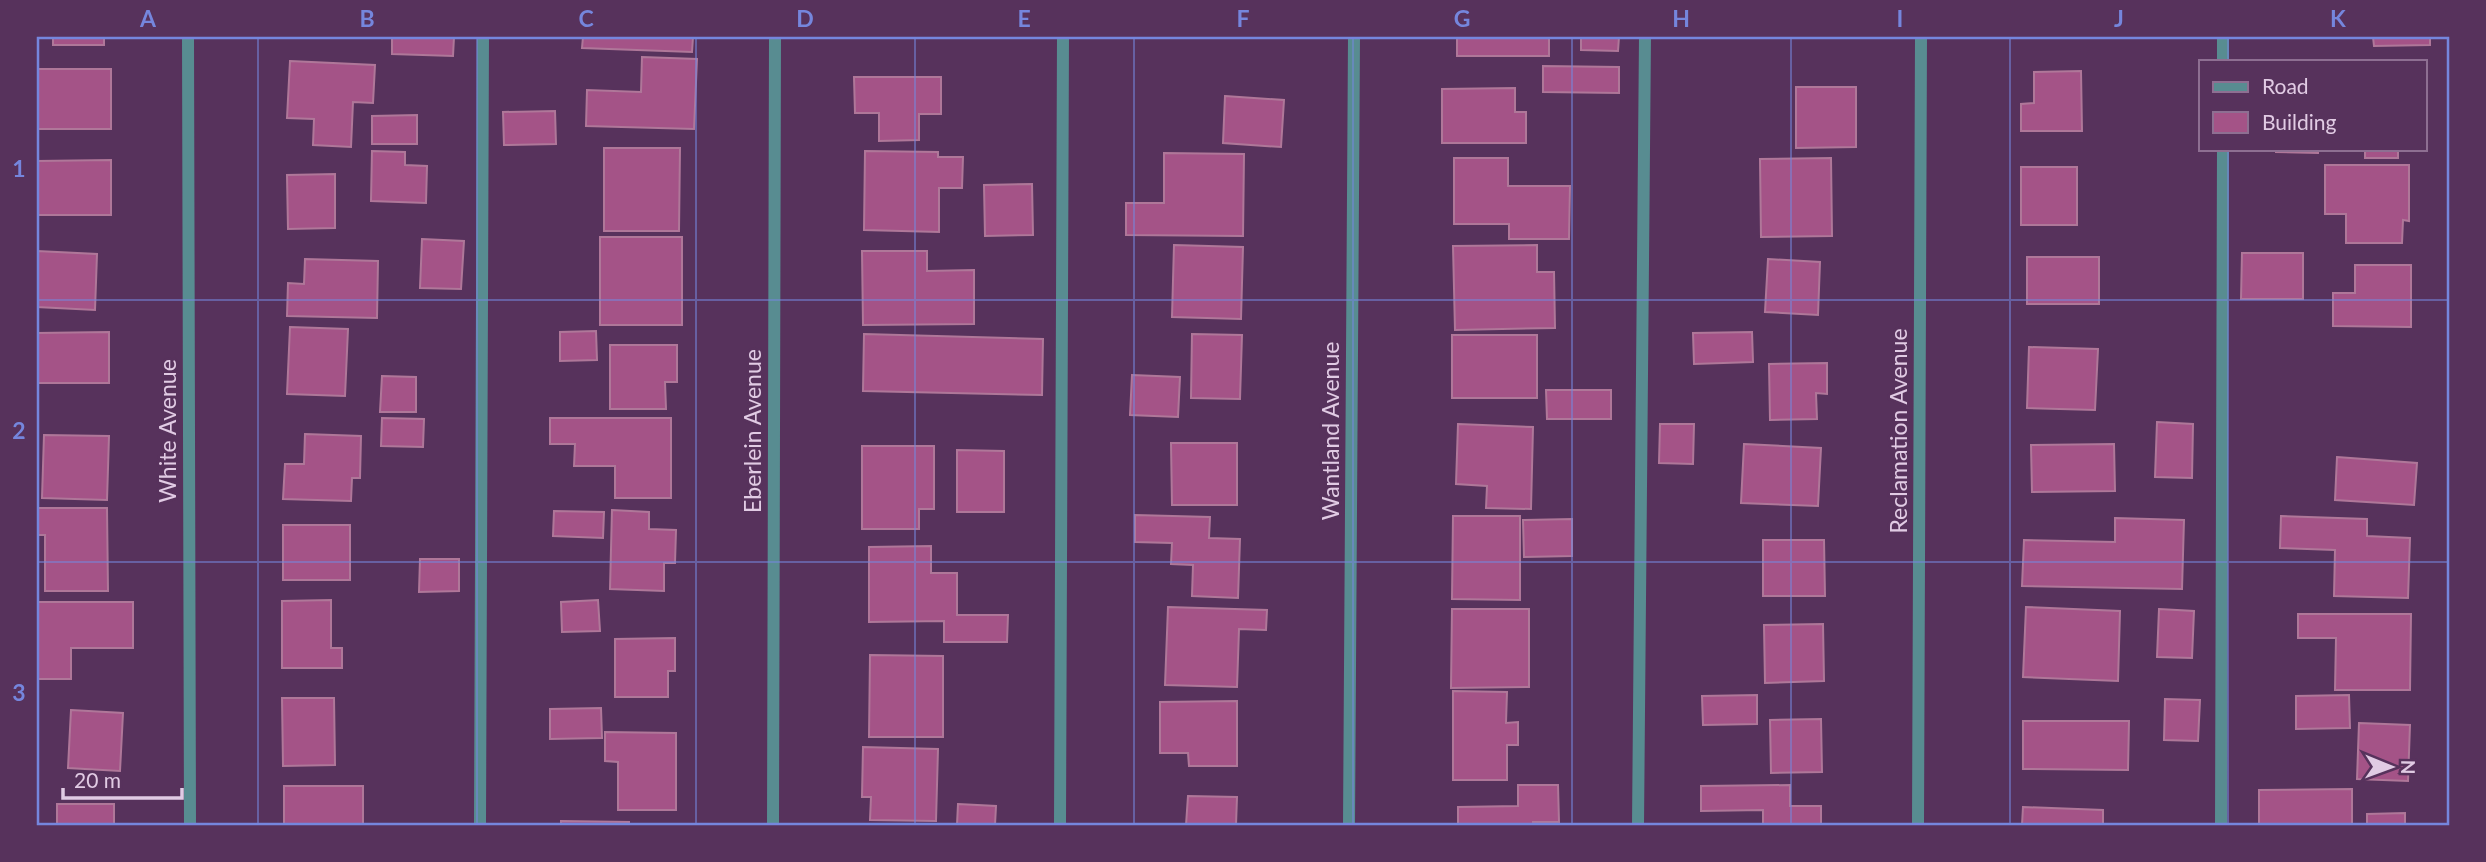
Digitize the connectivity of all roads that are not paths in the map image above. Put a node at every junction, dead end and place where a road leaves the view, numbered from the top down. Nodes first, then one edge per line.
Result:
1 (188, 37) edge
2 (483, 37) edge
3 (775, 37) edge
4 (1063, 37) edge
5 (1354, 37) edge
6 (1645, 37) edge
7 (1921, 37) edge
8 (2223, 37) edge
9 (2223, 60) edge
10 (2222, 150) edge
11 (190, 825) edge
12 (480, 825) edge
13 (772, 825) edge
14 (1060, 825) edge
15 (1349, 825) edge
16 (1638, 825) edge
17 (1918, 825) edge
18 (2221, 825) edge

1 - 11 street, White Avenue
2 - 12 street
3 - 13 street, Eberlein Avenue
4 - 14 street
5 - 15 street, Wantland Avenue
6 - 16 street
7 - 17 street, Reclamation Avenue
8 - 9 street
10 - 18 street

